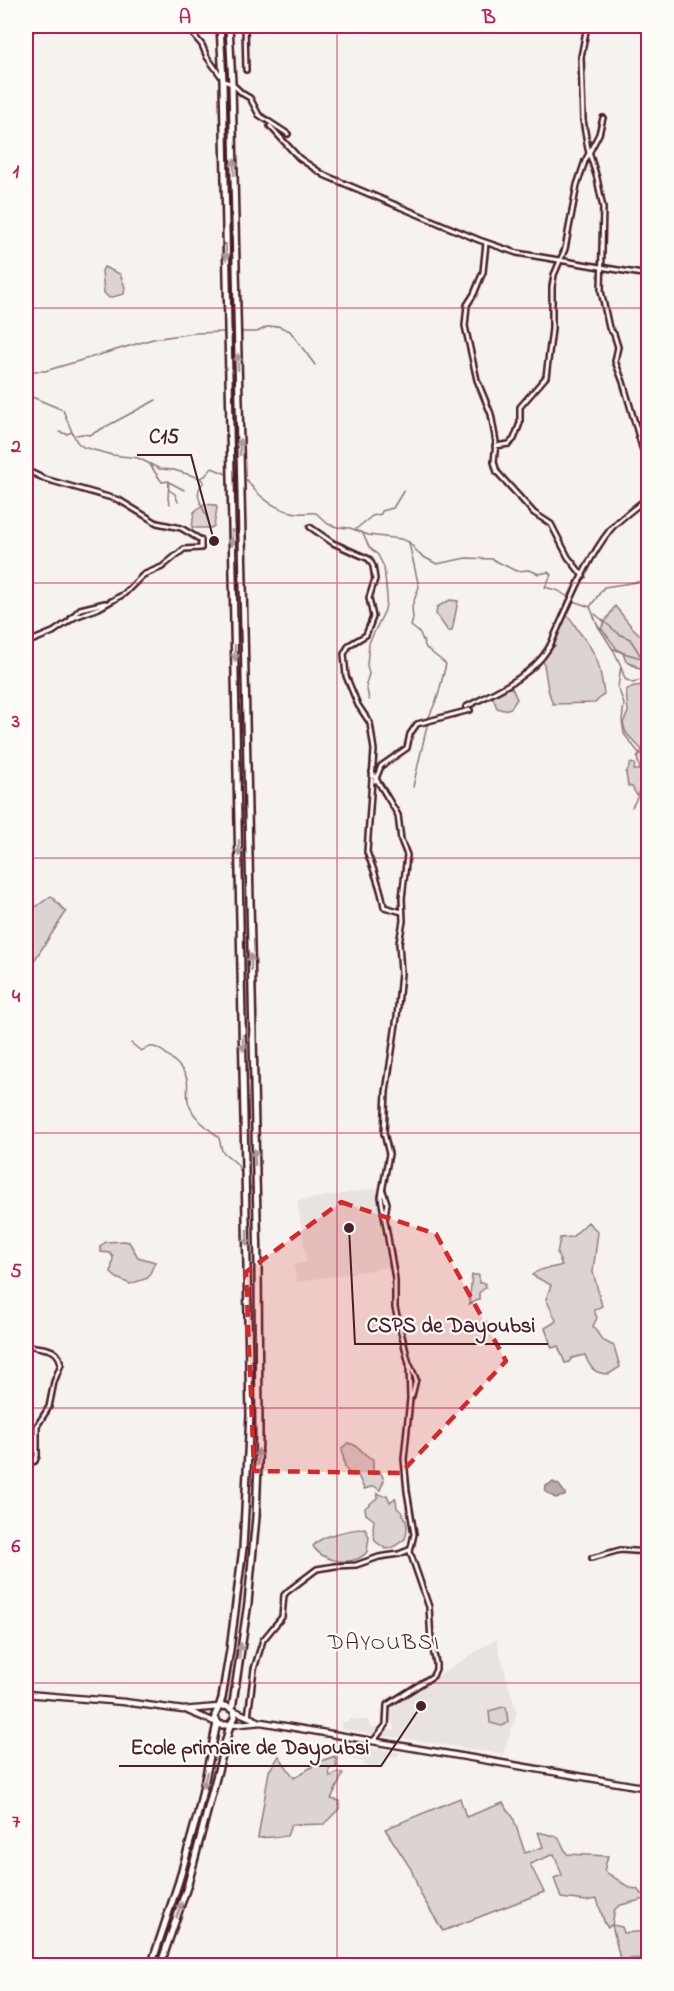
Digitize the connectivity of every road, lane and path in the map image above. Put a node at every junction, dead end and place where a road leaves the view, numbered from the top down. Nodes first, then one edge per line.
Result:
1 (37, 26) edge
2 (186, 26) edge
3 (220, 26) edge
4 (229, 26) edge
5 (245, 26) edge
6 (588, 26) edge
7 (26, 33) edge
8 (246, 70) dead end
9 (223, 81) junction
10 (232, 84) junction
11 (603, 118) dead end
12 (270, 126) dead end
13 (288, 134) dead end
14 (589, 153) junction
15 (486, 243) junction
16 (561, 261) junction
17 (600, 267) junction
18 (648, 275) edge
19 (495, 446) junction
20 (648, 468) edge
21 (26, 470) edge
22 (648, 497) edge
23 (310, 527) dead end
24 (583, 576) junction
25 (26, 643) edge
26 (372, 772) junction
27 (375, 780) junction
28 (370, 787) junction
29 (402, 912) junction
30 (26, 1344) edge
31 (26, 1465) edge
32 (410, 1549) junction
33 (648, 1552) edge
34 (592, 1558) dead end
35 (26, 1694) edge
36 (219, 1707) junction
37 (232, 1709) junction
38 (183, 1710) junction
39 (248, 1717) junction
40 (261, 1722) junction
41 (217, 1723) junction
42 (230, 1725) junction
43 (373, 1742) junction
44 (648, 1788) edge
45 (151, 1965) edge
46 (160, 1965) edge

1 - 7 street
2 - 9 street
3 - 9 highway
4 - 10 highway
5 - 8 street
6 - 14 street
9 - 10 street
9 -> 36 highway
10 - 13 street
37 -> 10 highway
11 - 14 street
12 - 15 street
14 - 16 street
14 - 17 street
15 - 16 street
15 - 19 street
16 - 17 street
16 - 19 street
17 - 18 street
17 - 20 street
19 - 24 street
21 - 25 street
22 - 24 street
23 - 26 street
24 - 27 street
26 - 27 street
26 - 28 street
27 - 28 street
27 - 29 street
28 - 29 street
29 - 32 street
30 - 31 street
32 - 39 street
32 - 43 street
33 - 34 street
35 - 38 street
36 - 37 highway
36 - 38 street
36 - 41 highway
37 - 39 street
37 - 42 highway
38 - 41 street
39 - 40 street
40 - 42 street
40 - 43 street
41 - 42 highway
41 -> 45 highway
46 -> 42 highway
43 - 44 street

